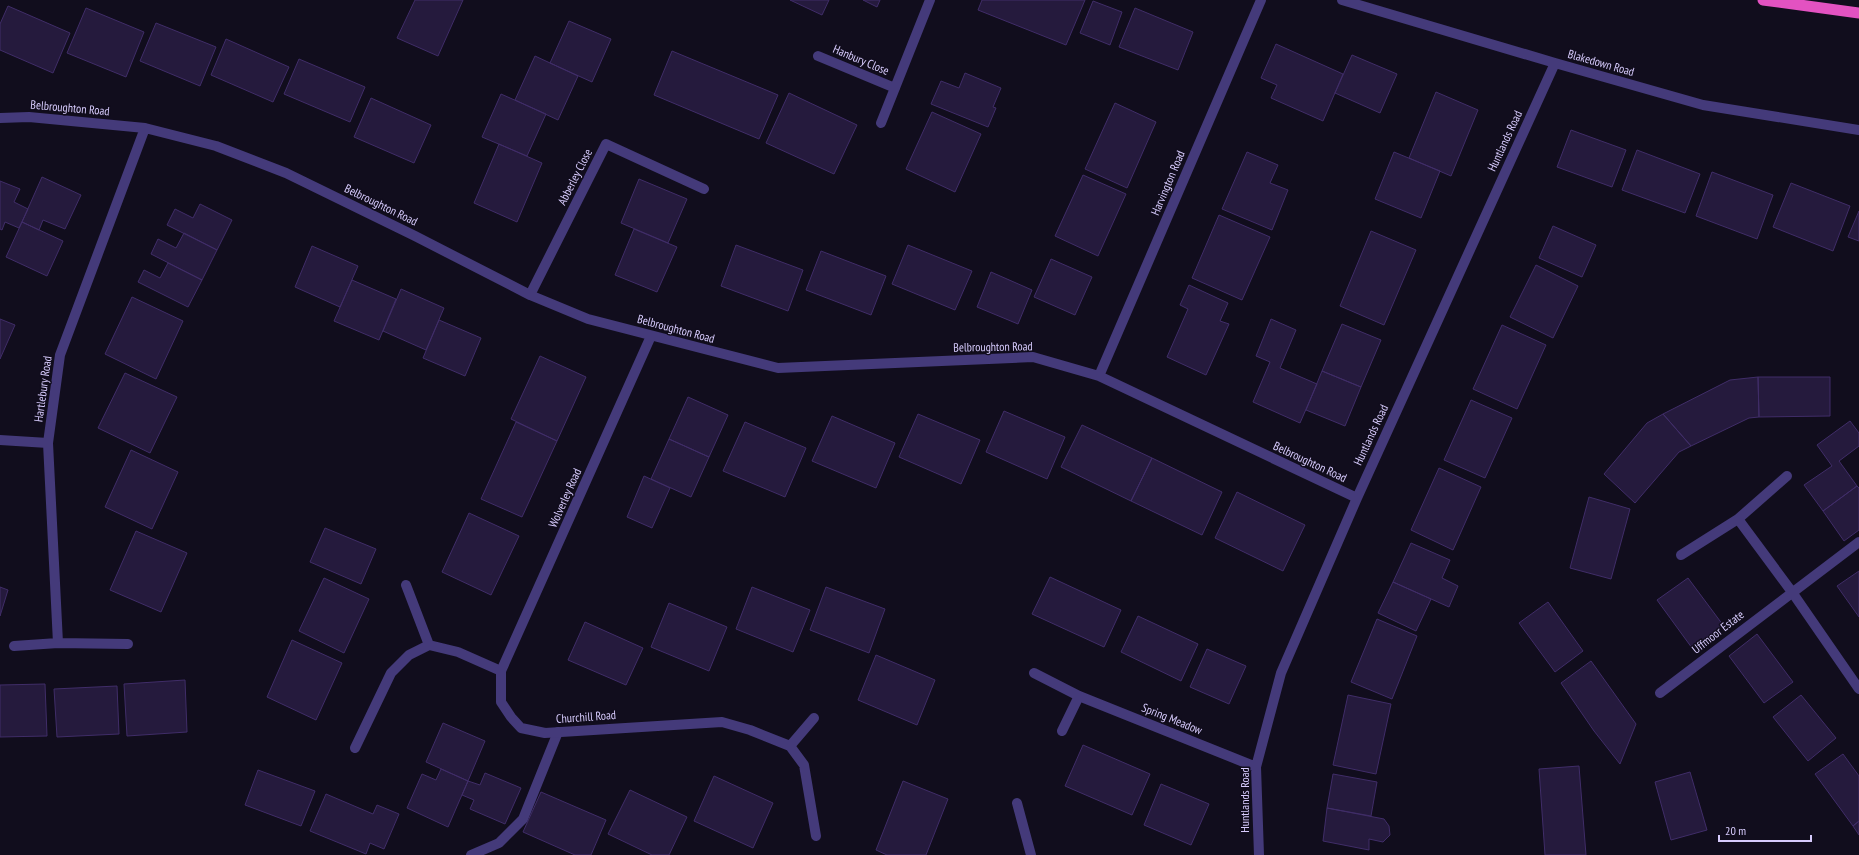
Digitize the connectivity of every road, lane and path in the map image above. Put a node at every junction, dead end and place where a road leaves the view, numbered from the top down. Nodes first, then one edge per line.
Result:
1 (930, 0) edge
2 (1261, 0) edge
3 (1342, 0) edge
4 (1763, 0) edge
5 (1859, 12) edge
6 (818, 56) dead end
7 (1555, 63) junction
8 (895, 88) junction
9 (0, 118) edge
10 (881, 123) dead end
11 (145, 128) junction
12 (1859, 130) edge
13 (704, 189) dead end
14 (530, 295) junction
15 (652, 336) junction
16 (1099, 376) junction
17 (0, 440) edge
18 (48, 443) junction
19 (1787, 476) dead end
20 (1357, 498) junction
21 (1738, 519) junction
22 (1859, 542) edge
23 (1681, 555) dead end
24 (406, 585) dead end
25 (1792, 592) junction
26 (58, 643) junction
27 (128, 644) dead end
28 (428, 645) junction
29 (14, 646) dead end
30 (501, 671) junction
31 (1034, 673) dead end
32 (1859, 689) edge
33 (1660, 693) dead end
34 (1079, 696) junction
35 (814, 718) dead end
36 (1062, 731) dead end
37 (558, 732) junction
38 (790, 746) junction
39 (355, 748) dead end
40 (1256, 767) junction
41 (1017, 803) dead end
42 (816, 836) dead end
43 (471, 855) edge
44 (1031, 855) edge
45 (1259, 855) edge

1 - 8 street, Hanbury Close
2 - 16 street, Harvington Road
3 - 7 street, Blakedown Road
4 - 5 highway
6 - 8 street, Hanbury Close
7 - 12 street, Blakedown Road
7 - 20 street, Huntlands Road
8 - 10 street, Hanbury Close
9 - 11 street, Belbroughton Road
11 - 14 street, Belbroughton Road
11 - 18 street, Hartlebury Road
13 - 14 street, Abberley Close
14 - 15 street, Belbroughton Road
15 - 16 street, Belbroughton Road
15 - 30 street, Wolverley Road
16 - 20 street, Belbroughton Road
17 - 18 street
18 - 26 street, Hartlebury Road
19 - 21 street
20 - 40 street, Huntlands Road
21 - 23 street
21 - 25 street
22 - 25 street, Uffmoor Estate
24 - 28 street
25 - 32 street
25 - 33 street, Uffmoor Estate
26 - 27 street
26 - 29 street
28 - 30 street
28 - 39 street
30 - 37 street, Churchill Road
31 - 34 street, Spring Meadow
34 - 36 street
34 - 40 street, Spring Meadow
35 - 38 street
37 - 38 street, Churchill Road
37 - 43 street
38 - 42 street
40 - 45 street, Huntlands Road
41 - 44 street

